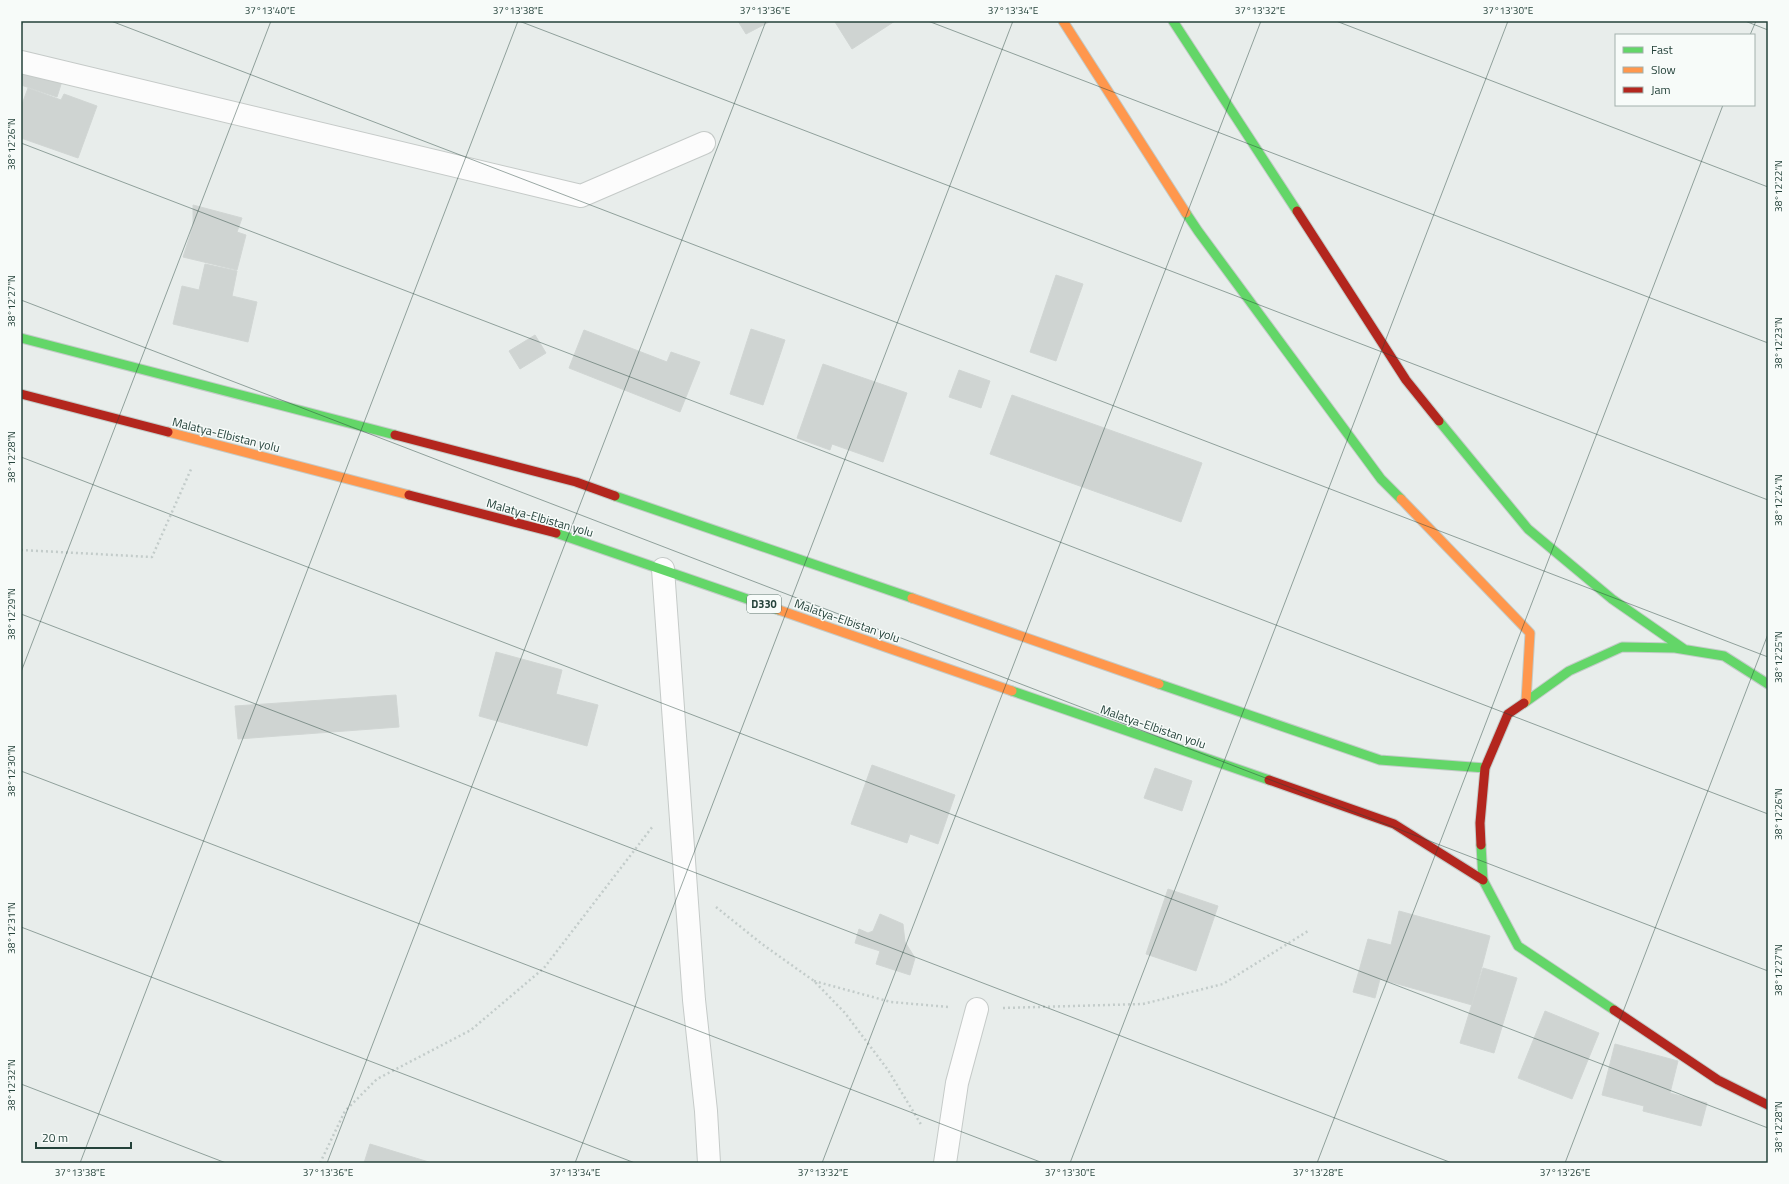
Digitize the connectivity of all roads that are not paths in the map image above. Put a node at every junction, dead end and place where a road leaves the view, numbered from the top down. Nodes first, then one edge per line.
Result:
1 (1063, 21) edge
2 (1173, 21) edge
3 (21, 62) edge
4 (704, 143) dead end
5 (21, 338) edge
6 (21, 394) edge
7 (663, 569) junction
8 (1684, 649) junction
9 (1768, 684) edge
10 (1526, 701) junction
11 (1485, 768) junction
12 (1483, 880) junction
13 (977, 1009) road end
14 (1768, 1105) edge
15 (709, 1163) edge
16 (945, 1163) edge

1 - 10 main road
2 - 8 main road
3 - 4 street
5 - 11 main road
6 - 7 main road, Malatya-Elbistan yolu / D330
7 - 12 main road, Malatya-Elbistan yolu / D330
7 - 15 street
8 - 9 main road
8 - 10 main road
10 - 11 main road
11 - 12 main road
12 - 14 main road
13 - 16 street

